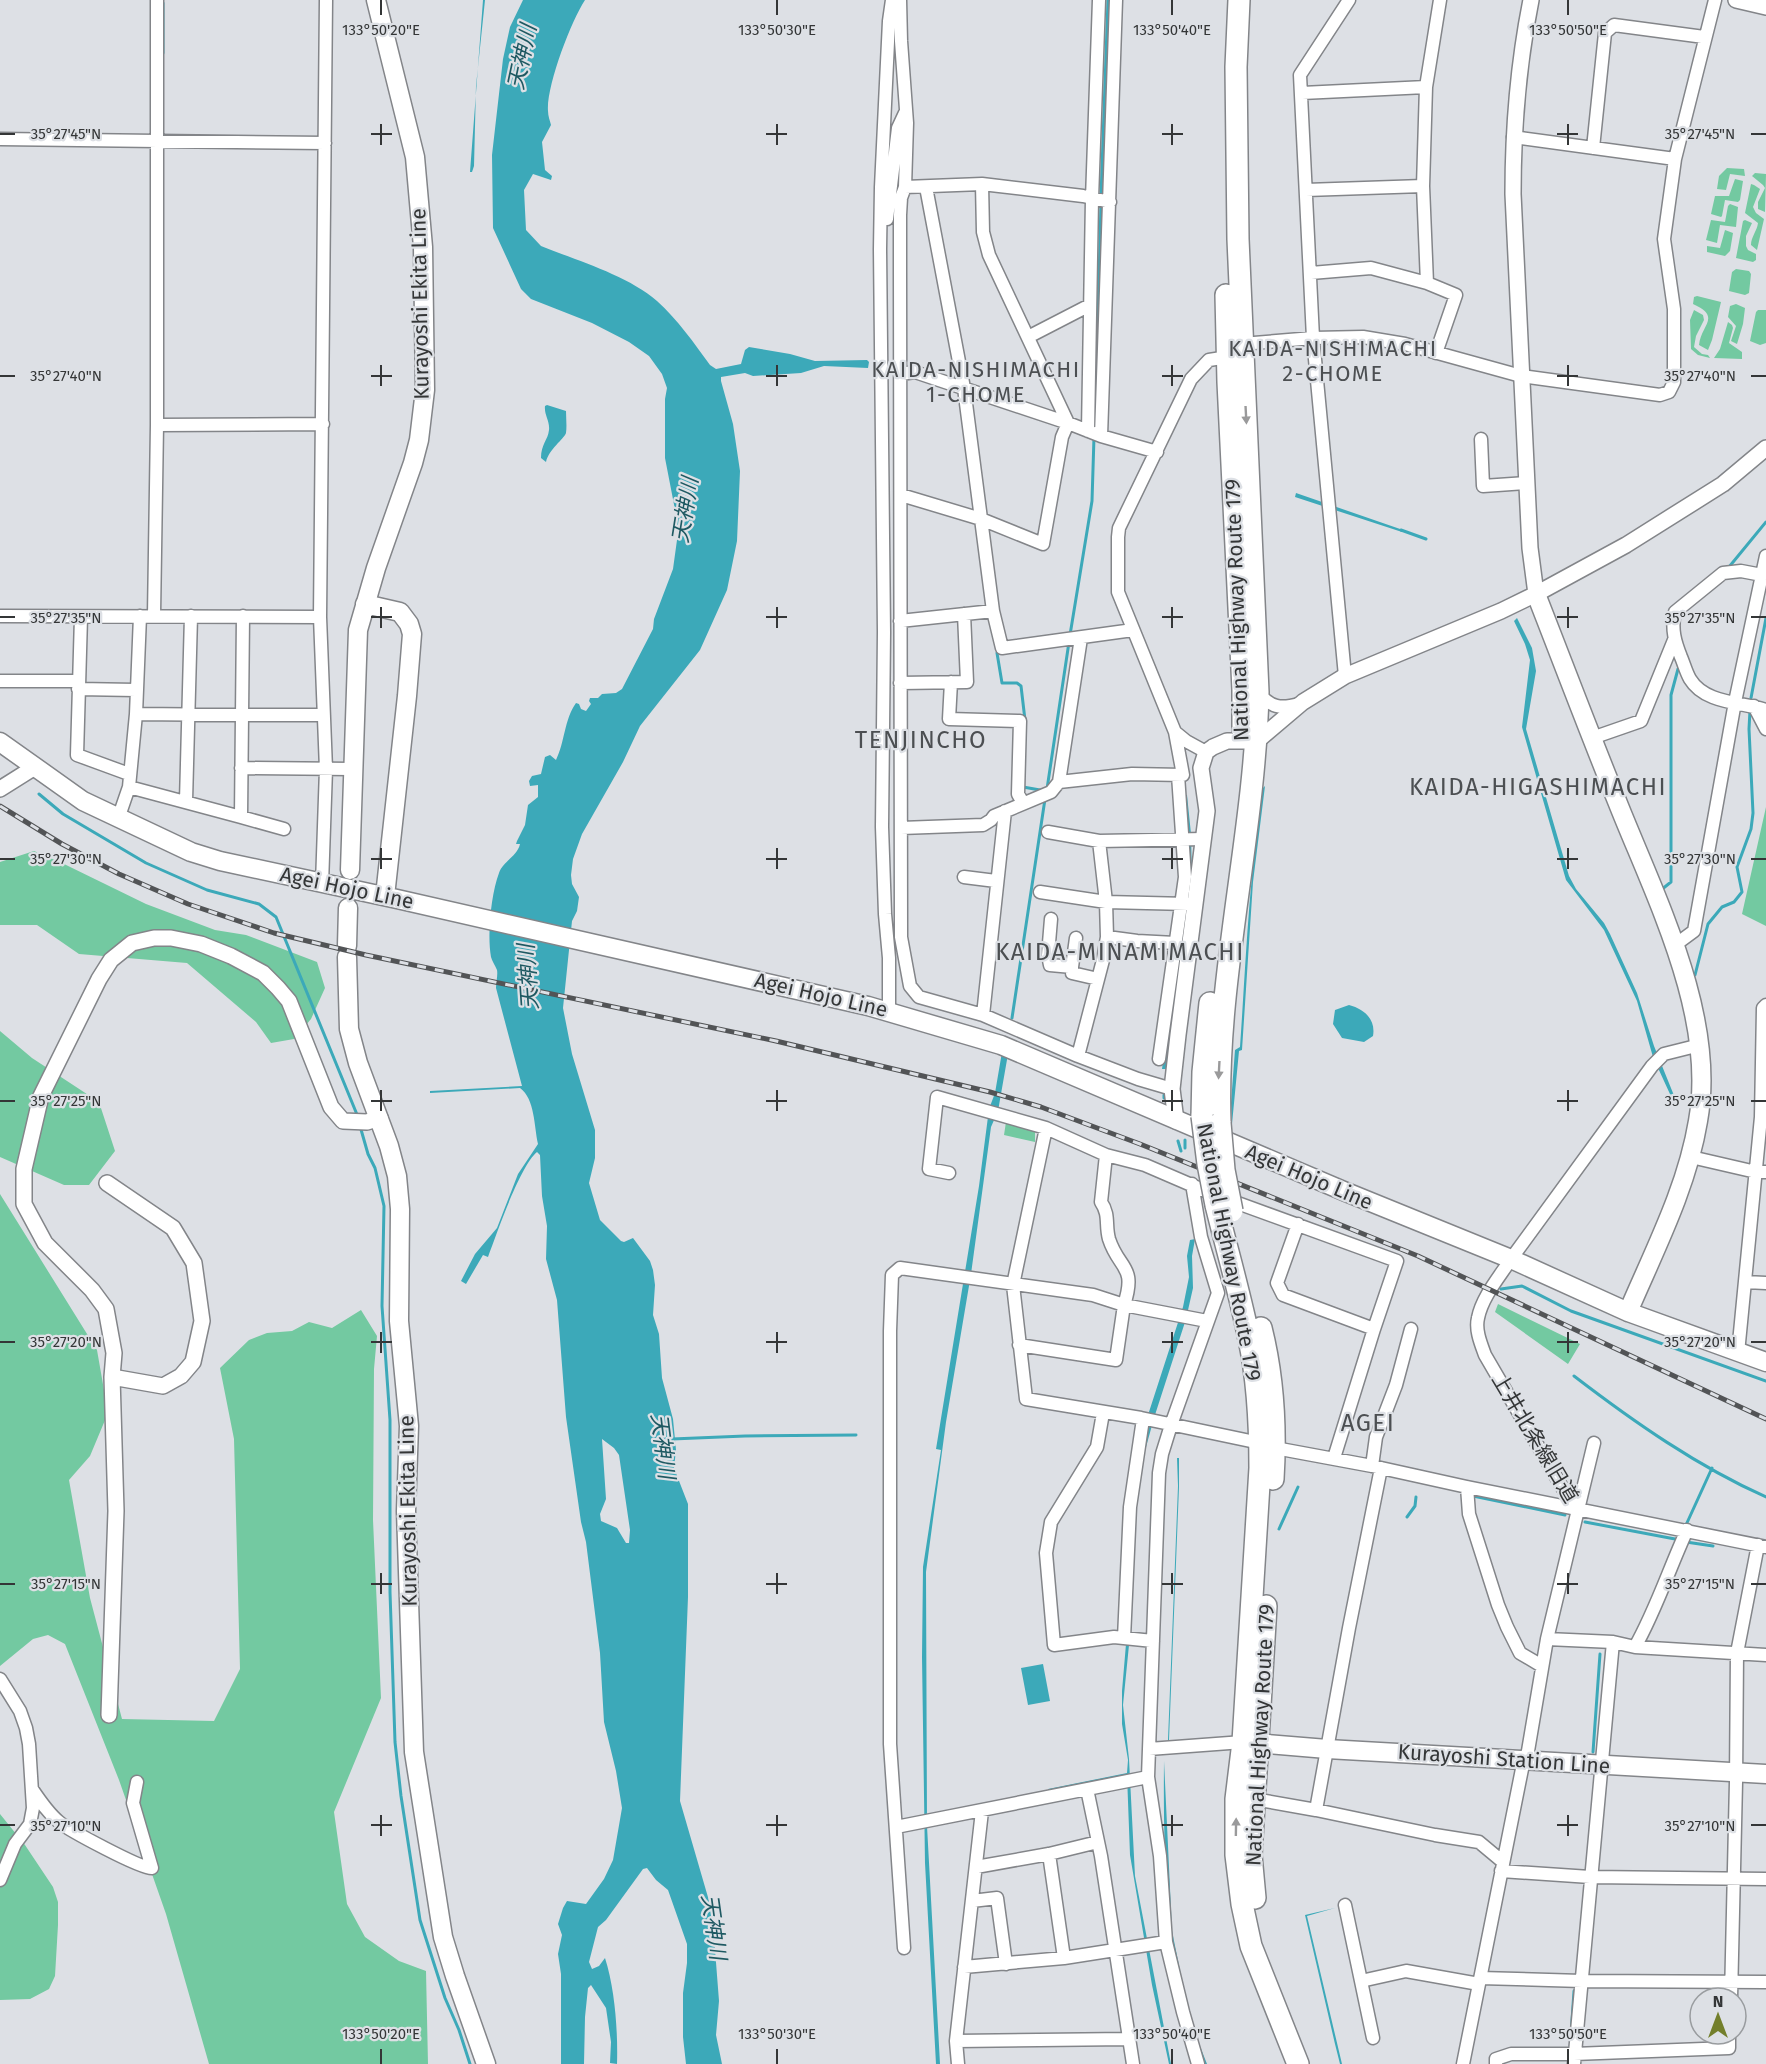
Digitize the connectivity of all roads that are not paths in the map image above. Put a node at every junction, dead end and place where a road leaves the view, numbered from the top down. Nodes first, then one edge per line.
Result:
1 (157, 0) edge
2 (326, 0) edge
3 (376, 0) edge
4 (892, 0) edge
5 (900, 0) edge
6 (1100, 0) edge
7 (1116, 0) edge
8 (1226, 0) edge
9 (1239, 0) edge
10 (1349, 0) edge
11 (1440, 0) edge
12 (1531, 0) edge
13 (1715, 0) edge
14 (1736, 0) edge
15 (1761, 4) edge
16 (1704, 37) junction
17 (1426, 87) junction
18 (1302, 93) junction
19 (906, 111) junction
20 (1513, 136) junction
21 (0, 139) edge
22 (157, 142) junction
23 (325, 143) junction
24 (1593, 148) junction
25 (1675, 159) junction
26 (982, 184) junction
27 (1423, 186) junction
28 (905, 187) junction
29 (926, 187) junction
30 (1306, 190) junction
31 (1092, 199) junction
32 (1110, 202) junction
33 (880, 249) junction
34 (1311, 273) junction
35 (1427, 283) junction
36 (1090, 305) junction
37 (1028, 337) junction
38 (1313, 338) junction
39 (1235, 352) junction
40 (1436, 353) junction
41 (901, 374) junction
42 (1521, 376) junction
43 (963, 388) junction
44 (1068, 423) junction
45 (323, 424) junction
46 (157, 425) junction
47 (1088, 431) junction
48 (1101, 436) junction
49 (1481, 439) dead end
50 (1766, 448) edge
51 (1156, 452) junction
52 (1527, 483) junction
53 (901, 495) junction
54 (981, 519) junction
55 (1766, 556) edge
56 (1762, 575) junction
57 (1536, 594) junction
58 (365, 604) junction
59 (993, 611) junction
60 (964, 614) junction
61 (154, 615) junction
62 (0, 616) edge
63 (140, 616) junction
64 (191, 616) junction
65 (243, 616) junction
66 (320, 616) junction
67 (81, 617) junction
68 (900, 621) junction
69 (1133, 630) junction
70 (1080, 638) junction
71 (1674, 640) junction
72 (1345, 676) junction
73 (0, 681) edge
74 (951, 682) junction
75 (900, 683) junction
76 (79, 685) junction
77 (136, 690) junction
78 (1258, 692) junction
79 (1303, 702) junction
80 (1735, 702) junction
81 (1760, 708) edge
82 (136, 714) junction
83 (189, 715) junction
84 (242, 715) junction
85 (324, 715) junction
86 (1766, 729) edge
87 (1175, 732) junction
88 (1592, 738) junction
89 (1250, 741) junction
90 (0, 742) edge
91 (1206, 752) junction
92 (35, 767) junction
93 (242, 768) junction
94 (326, 769) junction
95 (352, 769) junction
96 (1178, 775) junction
97 (129, 781) junction
98 (1059, 782) junction
99 (0, 789) edge
100 (186, 801) junction
101 (1023, 802) junction
102 (1005, 811) junction
103 (241, 817) junction
104 (118, 819) junction
105 (901, 828) junction
106 (284, 829) dead end
107 (1048, 832) dead end
108 (1182, 839) junction
109 (1204, 839) junction
110 (1099, 841) junction
111 (350, 870) dead end
112 (963, 877) dead end
113 (996, 881) junction
114 (322, 884) junction
115 (1040, 892) dead end
116 (391, 897) junction
117 (1106, 902) junction
118 (1189, 904) junction
119 (348, 908) dead end
120 (1051, 919) dead end
121 (1107, 937) junction
122 (1076, 938) dead end
123 (1175, 943) junction
124 (1675, 945) junction
125 (1072, 968) junction
126 (1098, 980) junction
127 (1766, 1005) edge
128 (889, 1011) junction
129 (983, 1015) junction
130 (1700, 1045) junction
131 (1078, 1056) junction
132 (1159, 1059) dead end
133 (1765, 1064) edge
134 (1172, 1089) junction
135 (1763, 1116) edge
136 (380, 1118) junction
137 (1176, 1120) junction
138 (1046, 1128) junction
139 (1106, 1155) junction
140 (1691, 1156) junction
141 (1761, 1172) edge
142 (949, 1173) dead end
143 (107, 1184) dead end
144 (1192, 1184) junction
145 (1298, 1224) junction
146 (1511, 1259) junction
147 (1745, 1282) junction
148 (1766, 1283) edge
149 (1013, 1285) junction
150 (1124, 1305) junction
151 (1628, 1312) junction
152 (1207, 1321) junction
153 (1374, 1329) junction
154 (1412, 1329) dead end
155 (1019, 1345) junction
156 (1738, 1353) junction
157 (1766, 1362) edge
158 (112, 1377) junction
159 (1103, 1413) junction
160 (1143, 1419) junction
161 (1171, 1425) junction
162 (1594, 1443) dead end
163 (1267, 1445) junction
164 (1334, 1458) junction
165 (1377, 1467) junction
166 (1467, 1487) junction
167 (1578, 1509) junction
168 (1687, 1530) junction
169 (1762, 1546) edge
170 (1124, 1638) junction
171 (1547, 1639) junction
172 (1153, 1641) junction
173 (1613, 1642) junction
174 (1635, 1647) junction
175 (1737, 1653) junction
176 (1766, 1656) edge
177 (1542, 1666) junction
178 (0, 1679) edge
179 (109, 1715) dead end
180 (1250, 1743) junction
181 (1149, 1749) junction
182 (1328, 1749) junction
183 (1526, 1759) junction
184 (1601, 1765) junction
185 (1736, 1772) junction
186 (1766, 1774) edge
187 (1148, 1777) junction
188 (137, 1782) dead end
189 (32, 1789) junction
190 (1087, 1790) junction
191 (1254, 1799) junction
192 (1316, 1810) junction
193 (982, 1811) junction
194 (896, 1827) junction
195 (1098, 1842) junction
196 (1049, 1854) junction
197 (1502, 1866) junction
198 (976, 1867) junction
199 (1590, 1877) junction
200 (1734, 1878) junction
201 (1766, 1879) edge
202 (0, 1880) edge
203 (972, 1901) junction
204 (1345, 1905) dead end
205 (1166, 1942) junction
206 (904, 1948) dead end
207 (1116, 1949) junction
208 (1064, 1958) junction
209 (1006, 1964) junction
210 (964, 1967) junction
211 (1361, 1981) junction
212 (1480, 1981) junction
213 (1731, 1981) junction
214 (1582, 1982) junction
215 (1766, 1982) edge
216 (1731, 1986) edge
217 (1373, 2038) dead end
218 (1128, 2039) junction
219 (956, 2041) junction
220 (1729, 2046) edge
221 (1574, 2059) edge
222 (486, 2064) edge
223 (958, 2064) edge
224 (1132, 2064) edge
225 (1198, 2064) edge
226 (1298, 2064) edge
227 (1311, 2064) edge
228 (1463, 2064) edge
229 (1496, 2064) edge

1 - 22 street
2 - 23 street
3 - 58 main road, Kurayoshi Ekita Line
4 - 33 street
5 - 19 street
6 - 31 street
7 - 32 street
8 - 39 highway, National Highway Route 179
9 - 39 highway, National Highway Route 179
10 - 18 street
11 - 17 street
12 - 20 street
13 - 16 street
14 - 15 street
16 - 24 street
16 - 25 street
17 - 18 street
17 - 27 street
18 - 30 street
19 - 28 street
19 - 33 street
20 - 24 street
20 - 42 street
21 - 22 street
22 - 23 street
22 - 46 street
23 - 45 street
24 - 25 street
25 - 42 street
26 - 29 street
26 - 31 street
26 - 37 street
27 - 30 street
27 - 35 street
28 - 29 street
28 - 41 street
29 - 43 street
30 - 34 street
31 - 32 street
31 - 36 street
32 - 48 street
33 - 128 street
34 - 35 street
34 - 38 street
35 - 40 street
36 - 37 street
36 - 47 street
37 - 44 street
38 - 39 street
38 - 40 street
38 - 72 street
39 - 51 street
39 -> 78 highway, National Highway Route 179
39 - 89 highway, National Highway Route 179
40 - 42 street
41 - 43 street
41 - 53 street
42 - 52 street
43 - 44 street
43 - 54 street
44 - 47 street
44 - 54 street
45 - 46 street
45 - 66 street
46 - 61 street
47 - 48 street
48 - 51 street
49 - 52 street
50 - 57 street
51 - 69 street
52 - 57 street
53 - 54 street
53 - 68 street
54 - 59 street
55 - 56 street
56 - 71 street
56 - 80 street
57 - 72 street
57 - 88 main road
58 - 95 main road, Kurayoshi Ekita Line
58 - 116 main road
59 - 60 street
59 - 70 street
60 - 68 street
60 - 74 street
61 - 63 street
61 - 64 street
62 - 67 street
63 - 67 street
63 - 77 street
64 - 65 street
64 - 83 street
65 - 66 street
65 - 84 street
66 - 85 street
67 - 76 street
68 - 75 street
69 - 70 street
69 - 87 street
70 - 98 street
71 - 80 street
71 - 88 street
72 - 79 street
73 - 76 street
74 - 75 street
74 - 101 street
75 - 105 street
76 - 77 street
76 - 97 street
77 - 82 street
78 - 79 street
78 - 89 highway, National Highway Route 179
79 - 89 street
80 - 81 street
80 - 124 street
81 - 86 street
82 - 83 street
82 - 97 street
83 - 84 street
83 - 100 street
84 - 85 street
84 - 93 street
85 - 94 street
87 - 91 street
87 - 96 street
88 - 124 main road
89 - 91 street
89 - 163 highway, National Highway Route 179, bridge
90 - 92 main road, Agei Hojo Line
91 - 109 street
92 - 99 street
92 - 104 main road, Agei Hojo Line
93 - 94 street
93 - 103 street
94 - 95 street
94 - 114 street
95 - 111 main road, Kurayoshi Ekita Line
96 - 98 street
96 - 108 street
97 - 100 street
97 - 104 street
98 - 101 street
100 - 103 street
101 - 102 street
102 - 105 street
102 - 113 street
103 - 106 street
104 - 114 main road, Agei Hojo Line
105 - 129 street
107 - 110 street
108 - 109 street
108 - 110 street
108 - 118 street
109 - 118 street
110 - 117 street
112 - 113 street
113 - 129 street
114 - 116 main road, Agei Hojo Line
115 - 117 street
116 - 128 main road, Agei Hojo Line
117 - 118 street
117 - 121 street
118 - 123 street
118 - 134 street
119 - 136 main road, Kurayoshi Ekita Line
120 - 125 street
121 - 123 street
121 - 126 street
122 - 125 street
123 - 132 street
124 - 130 main road
125 - 126 street
126 - 131 street
127 - 133 street
128 - 137 main road, Agei Hojo Line
129 - 131 street
130 - 140 main road
130 - 146 street, 上井北条線旧道
131 - 134 street
133 - 135 street
134 - 137 street
135 - 141 street
136 - 158 street
136 - 222 main road, Kurayoshi Ekita Line
137 - 146 main road, Agei Hojo Line
138 - 139 street
138 - 142 street
138 - 149 street
139 - 144 street
139 - 150 street
140 - 141 street
140 - 151 main road
141 - 147 street
143 - 158 street
144 - 145 street
144 - 152 street
145 - 153 street
145 - 153 street
146 - 151 main road, Agei Hojo Line
146 - 167 street, 上井北条線旧道
147 - 148 street
147 - 156 street
149 - 150 street
149 - 155 street
149 - 194 street
150 - 152 street
150 - 155 street
151 - 156 main road, Agei Hojo Line
152 - 161 street
153 - 164 street
154 - 165 street
155 - 159 street
156 - 157 main road, Agei Hojo Line
158 - 179 street
159 - 160 street
159 - 170 street
160 - 161 street
160 - 170 street
161 - 163 street
161 - 172 street
162 - 167 street
163 - 164 street
163 - 180 highway, National Highway Route 179
164 - 165 street
165 - 166 street
165 - 182 street
166 - 167 street
166 - 177 street
167 - 168 street, 上井北条線旧道
167 - 171 street
168 - 169 street, 上井北条線旧道
168 - 174 street
169 - 175 street
170 - 172 street
171 - 173 street
171 - 177 street
172 - 181 street
173 - 174 street
173 - 184 street
174 - 175 street
175 - 176 street
175 - 185 street
177 - 183 street
178 - 189 street
180 - 181 street
180 - 182 main road, Kurayoshi Station Line
180 - 191 highway, National Highway Route 179
226 -> 180 highway, National Highway Route 179
181 - 187 street
182 - 183 main road, Kurayoshi Station Line
182 - 192 street
183 - 184 main road, Kurayoshi Station Line
183 - 197 street
184 - 185 main road, Kurayoshi Station Line
184 - 199 street
185 - 186 main road, Kurayoshi Station Line
185 - 200 street
187 - 190 street
187 - 205 street
188 - 189 street
189 - 202 street
190 - 193 street
190 - 195 street
191 - 192 street
191 - 227 highway, National Highway Route 179
192 - 197 street
193 - 194 street
193 - 198 street
194 - 206 street
195 - 196 street
195 - 207 street
196 - 198 street
196 - 208 street
197 - 199 street
197 - 212 street
198 - 203 street
199 - 200 street
199 - 214 street
200 - 201 street
200 - 213 street
203 - 209 street
203 - 210 street
204 - 211 street
205 - 207 street
205 - 225 street
207 - 208 street
207 - 218 street
208 - 209 street
209 - 210 street
210 - 219 street
211 - 212 street
211 - 217 street
212 - 214 street
212 - 228 street
213 - 214 street
213 - 215 street
213 - 216 street
214 - 221 street
218 - 219 street
218 - 224 street
219 - 223 street
220 - 221 street
221 - 229 street

